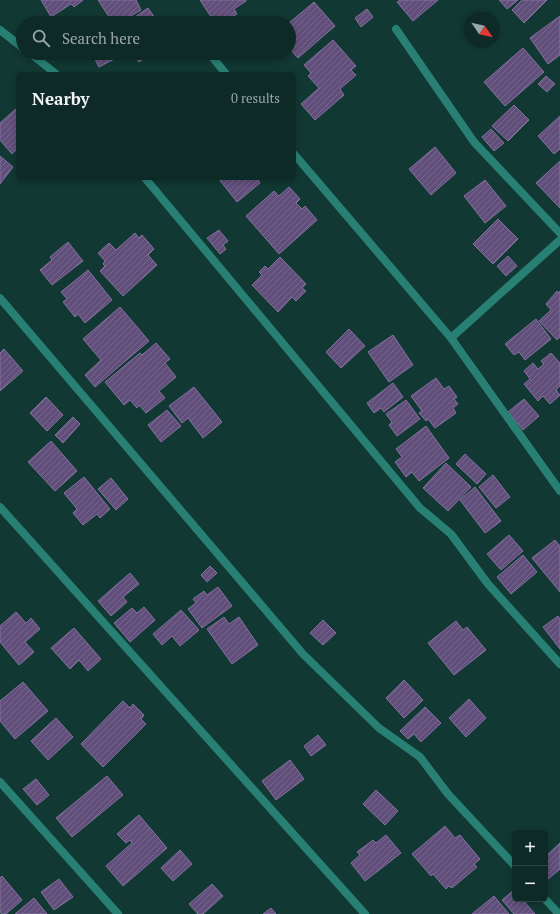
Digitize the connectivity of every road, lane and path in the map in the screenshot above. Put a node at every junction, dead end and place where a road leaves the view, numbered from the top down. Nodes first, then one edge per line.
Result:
1 (396, 29) dead end
2 (0, 30) edge
3 (16, 43) edge
4 (39, 60) edge
5 (215, 60) edge
6 (54, 72) edge
7 (224, 72) edge
8 (296, 156) edge
9 (147, 180) edge
10 (560, 232) edge
11 (560, 240) edge
12 (0, 298) edge
13 (451, 338) junction
14 (560, 491) edge
15 (0, 507) edge
16 (560, 664) edge
17 (0, 782) edge
18 (512, 863) edge
19 (548, 902) edge
20 (118, 914) edge
21 (365, 914) edge
22 (559, 914) edge

1 - 10 street
2 - 3 street
4 - 6 street
5 - 7 street
8 - 13 street
9 - 16 street
11 - 13 street
12 - 18 street
13 - 14 street
15 - 21 street
17 - 20 street
19 - 22 street

